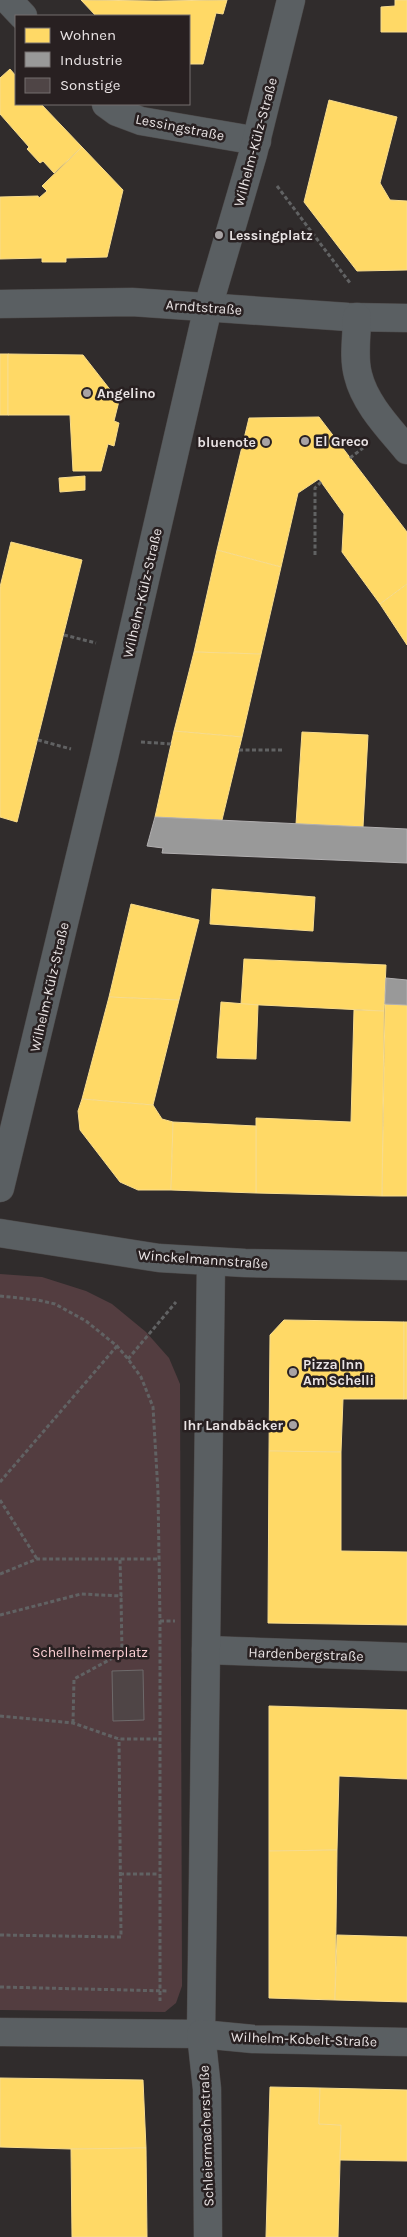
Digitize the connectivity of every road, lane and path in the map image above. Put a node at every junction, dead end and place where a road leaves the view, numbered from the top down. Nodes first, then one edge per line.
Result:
1 (8, 0) edge
2 (291, 0) edge
3 (22, 15) edge
4 (107, 105) edge
5 (255, 147) junction
6 (0, 304) edge
7 (208, 307) junction
8 (366, 316) junction
9 (407, 318) edge
10 (407, 450) edge
11 (321, 482) dead end
12 (315, 555) dead end
13 (64, 635) dead end
14 (96, 643) dead end
15 (38, 740) dead end
16 (48, 743) dead end
17 (239, 750) dead end
18 (284, 750) dead end
19 (0, 1188) edge
20 (0, 1234) edge
21 (211, 1262) junction
22 (407, 1266) edge
23 (0, 1296) edge
24 (117, 1346) junction
25 (128, 1359) junction
26 (0, 1482) edge
27 (0, 1500) edge
28 (36, 1559) junction
29 (120, 1559) junction
30 (158, 1559) junction
31 (0, 1574) edge
32 (121, 1596) junction
33 (0, 1616) edge
34 (206, 1650) junction
35 (407, 1657) edge
36 (0, 1716) edge
37 (73, 1723) junction
38 (119, 1739) junction
39 (159, 1739) junction
40 (120, 1874) junction
41 (159, 1874) junction
42 (0, 1935) edge
43 (0, 1987) edge
44 (202, 1990) junction
45 (158, 1991) junction
46 (0, 2032) edge
47 (164, 2034) junction
48 (201, 2034) junction
49 (407, 2042) edge
50 (208, 2237) edge

1 - 3 street
2 - 5 street, Wilhelm-Külz-Straße
4 - 5 street, Lessingstraße
5 - 7 street, Wilhelm-Külz-Straße
5 - 8 path
6 - 7 street, Arndtstraße
7 - 8 street, Arndtstraße
7 - 19 street, Wilhelm-Külz-Straße
8 - 9 street, Arndtstraße
8 - 10 street
11 - 12 path
13 - 14 path
15 - 16 path
17 - 18 path
20 - 21 street, Winckelmannstraße
21 - 22 street, Winckelmannstraße
21 - 25 path
21 - 34 street
23 - 24 path
24 - 25 path
24 - 26 path
25 - 30 path
27 - 28 path
28 - 29 path
28 - 31 path
29 - 30 path
29 - 32 path
30 - 39 path
32 - 33 path
32 - 37 path
34 - 35 street, Hardenbergstraße
34 - 44 street
36 - 37 path
37 - 38 path
38 - 39 path
38 - 40 path
39 - 41 path
40 - 41 path
40 - 42 path
41 - 45 path
43 - 45 path
44 - 45 path
44 - 48 street
45 - 47 path
46 - 47 street
47 - 48 street
48 - 49 street, Wilhelm-Kobelt-Straße
48 - 50 street, Schleiermacherstraße

